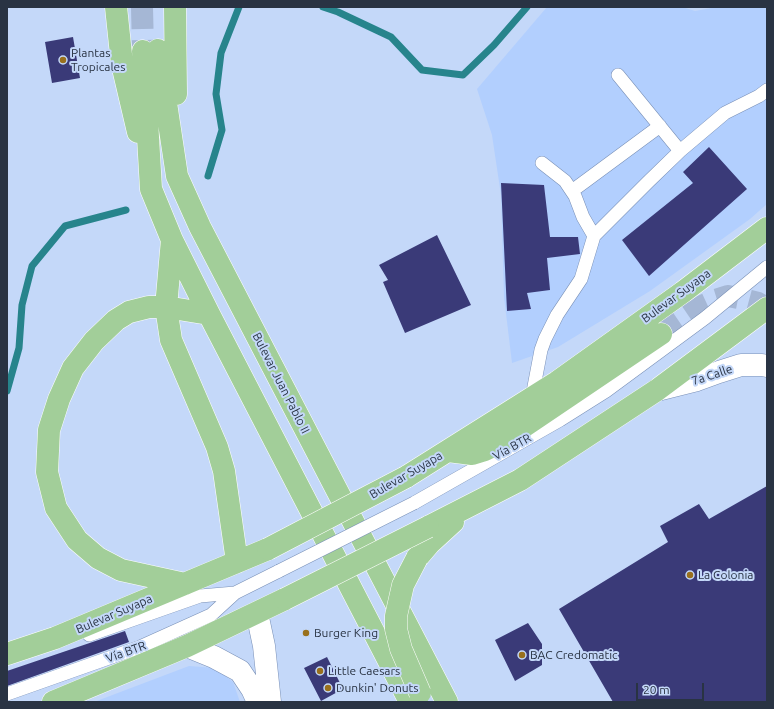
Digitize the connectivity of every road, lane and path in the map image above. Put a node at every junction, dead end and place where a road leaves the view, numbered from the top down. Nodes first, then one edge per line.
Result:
1 (116, 7) edge
2 (175, 7) edge
3 (618, 76) dead end
4 (767, 90) edge
5 (660, 126) junction
6 (680, 151) junction
7 (542, 163) dead end
8 (177, 176) junction
9 (152, 189) junction
10 (572, 191) junction
11 (767, 228) edge
12 (594, 236) junction
13 (172, 240) junction
14 (767, 267) edge
15 (166, 307) junction
16 (767, 308) edge
17 (209, 314) junction
18 (661, 334) tunnel mouth
19 (767, 366) edge
20 (657, 390) junction
21 (532, 397) junction
22 (448, 450) junction
23 (471, 505) junction
24 (237, 562) junction
25 (185, 584) junction
26 (235, 593) junction
27 (257, 613) junction
28 (187, 646) junction
29 (7, 654) edge
30 (7, 664) edge
31 (7, 694) edge
32 (418, 699) edge
33 (53, 702) edge
34 (258, 702) edge
35 (270, 702) edge
36 (447, 702) edge

1 - 9 main road
2 - 8 main road
3 - 5 lane
4 - 6 lane
5 - 6 lane
5 - 10 lane
6 - 12 lane
7 - 10 lane
8 - 9 main road, Bulevar Juan Pablo II
8 - 36 main road, Bulevar Juan Pablo II
9 - 13 main road, Bulevar Juan Pablo II
10 - 12 lane
11 - 21 main road, Bulevar Suyapa
12 - 21 lane
13 - 15 main road
13 - 17 main road, Bulevar Juan Pablo II
14 - 26 lane, Vía BTR, bridge
15 - 17 main road
15 - 24 main road
15 - 25 main road
16 - 20 main road
17 - 32 main road, Bulevar Juan Pablo II
18 - 22 main road
19 - 20 main road, 7a Calle
20 - 23 main road
21 - 22 main road, Bulevar Suyapa
22 - 24 main road, Bulevar Suyapa, bridge
23 - 27 main road, bridge
23 - 32 main road, bridge
24 - 25 main road, Bulevar Suyapa
25 - 29 main road, Bulevar Suyapa
26 - 30 lane, Vía BTR
26 - 31 lane, Vía BTR
27 - 28 main road
27 - 35 main road
28 - 33 main road
28 - 34 main road

